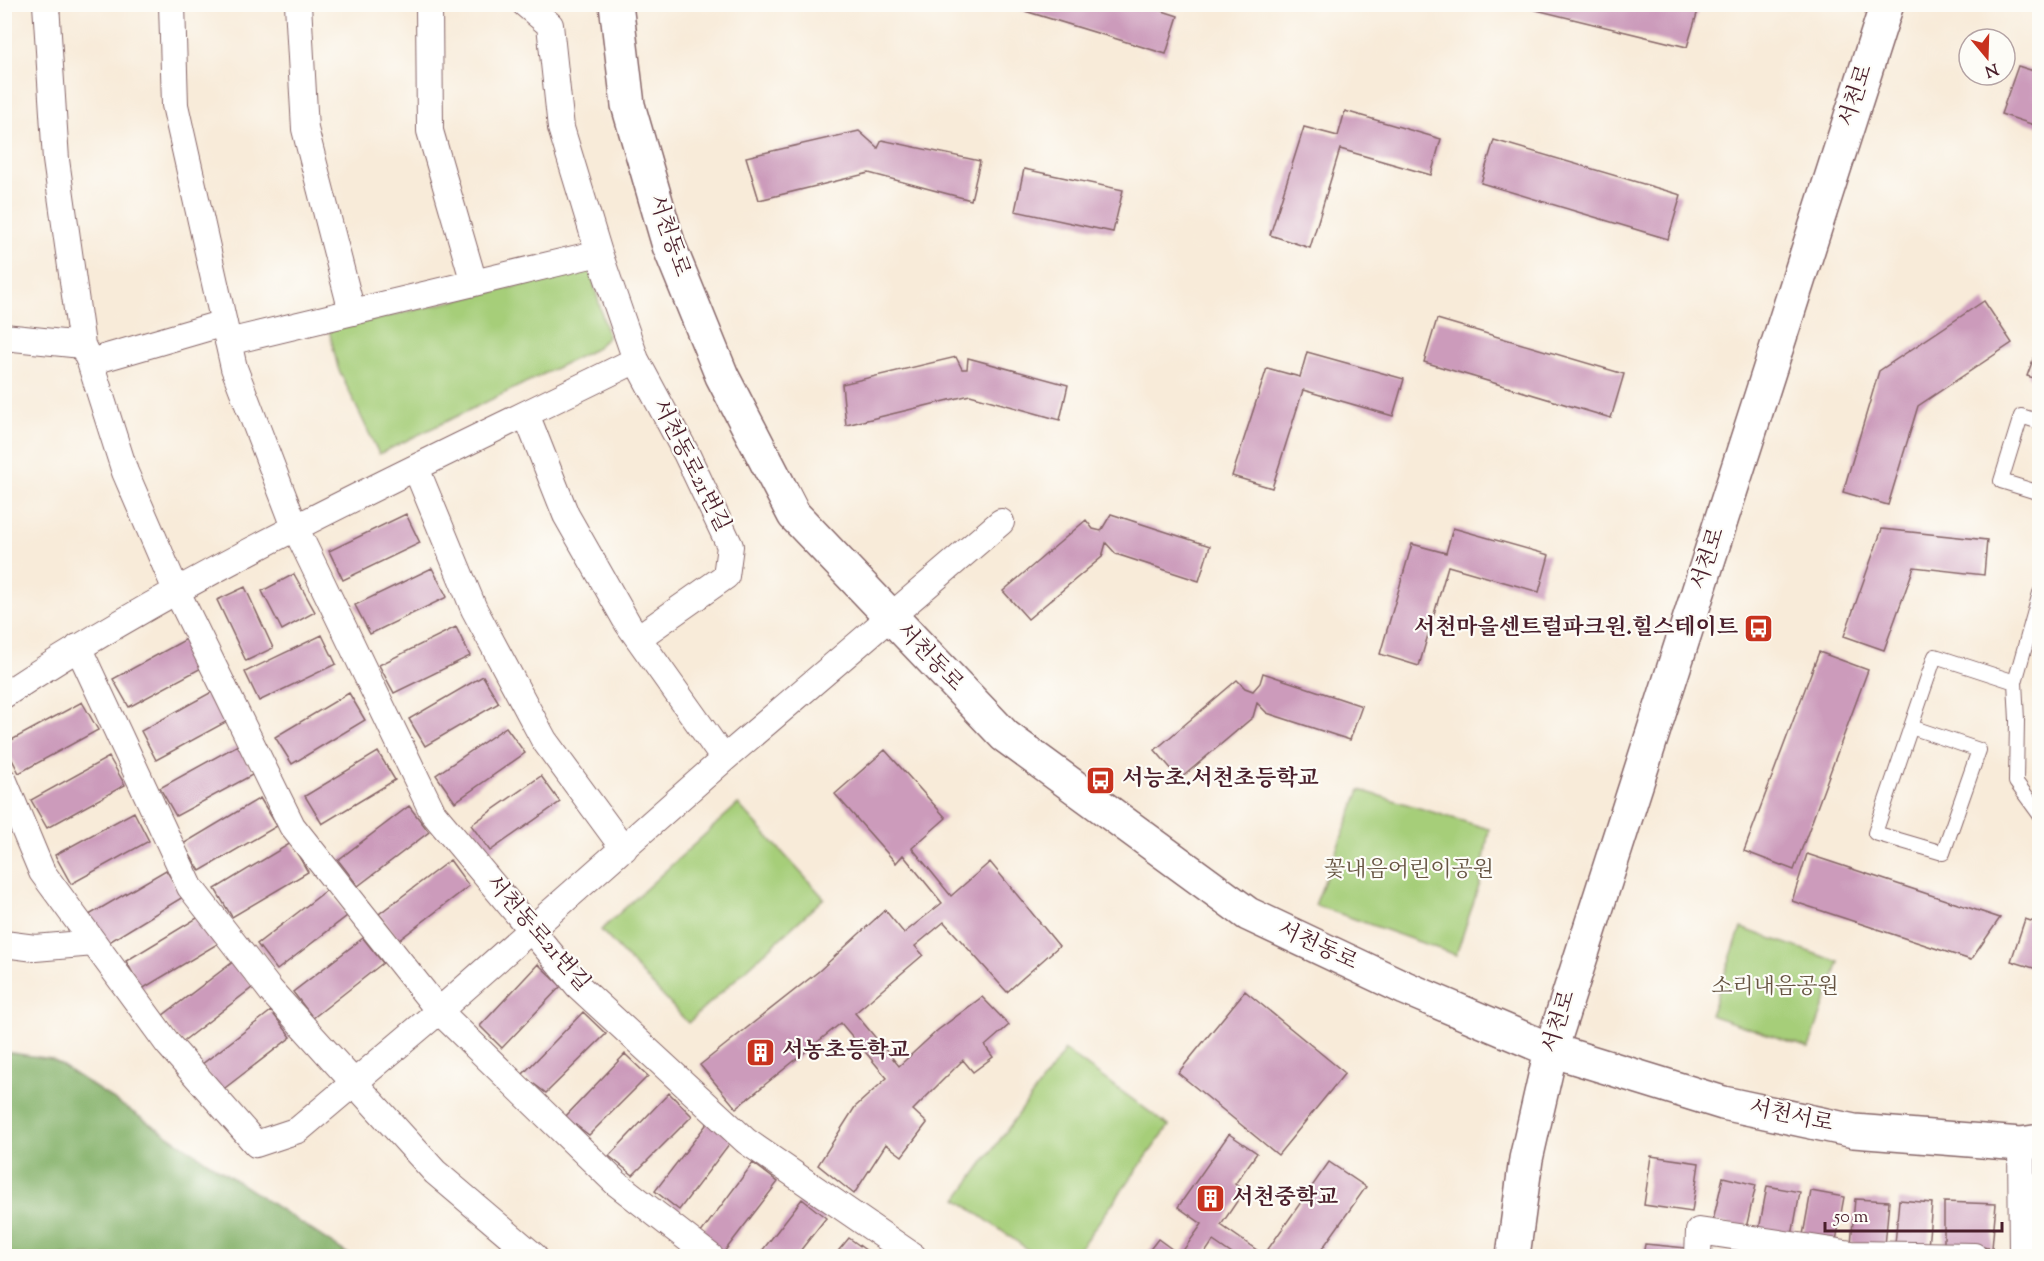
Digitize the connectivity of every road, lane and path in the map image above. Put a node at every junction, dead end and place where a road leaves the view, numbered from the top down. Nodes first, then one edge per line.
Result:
1 (46, 4) edge
2 (172, 4) edge
3 (298, 4) edge
4 (429, 4) edge
5 (525, 4) edge
6 (616, 4) edge
7 (1887, 4) edge
8 (599, 253) junction
9 (474, 283) junction
10 (352, 312) junction
11 (226, 333) junction
12 (4, 337) edge
13 (86, 353) junction
14 (636, 360) junction
15 (526, 414) junction
16 (2040, 422) edge
17 (416, 468) junction
18 (2040, 493) edge
19 (1001, 522) dead end
20 (295, 527) junction
21 (176, 590) junction
22 (2040, 593) edge
23 (890, 617) junction
24 (638, 638) junction
25 (78, 647) junction
26 (2014, 682) junction
27 (4, 695) edge
28 (1911, 727) junction
29 (724, 759) junction
30 (4, 781) edge
31 (2040, 815) edge
32 (624, 849) junction
33 (531, 929) junction
34 (94, 943) junction
35 (4, 944) edge
36 (440, 1011) junction
37 (1551, 1050) junction
38 (353, 1084) junction
39 (2030, 1142) edge
40 (898, 1253) edge
41 (2040, 1255) edge
42 (534, 1257) edge
43 (710, 1257) edge
44 (1513, 1257) edge
45 (1698, 1257) edge
46 (1974, 1257) edge
47 (2022, 1257) edge
48 (2028, 1257) edge

1 - 13 street
2 - 11 street, 서천동로21번길
3 - 10 street
4 - 9 street
5 - 8 street, 서천동로21번길
6 - 23 street, 서천동로
7 - 37 street, 서천로
8 - 9 street
8 - 14 street, 서천동로21번길
9 - 10 street
10 - 11 street
11 - 13 street
11 - 20 street, 서천동로21번길
12 - 13 street
13 - 21 street
14 - 15 street
14 - 24 street, 서천동로21번길
15 - 17 street
15 - 24 street
16 - 18 lane
17 - 20 street
17 - 32 street
19 - 23 street
20 - 21 street
20 - 33 street, 서천동로21번길
21 - 25 street
21 - 36 street
22 - 26 lane
23 - 29 street
23 - 37 street, 서천동로
24 - 29 street
25 - 27 street
25 - 38 street
26 - 28 lane
26 - 31 lane
28 - 28 lane
29 - 32 street
30 - 34 street
32 - 33 street
33 - 36 street
33 - 40 street, 서천동로21번길
34 - 35 street
34 - 38 street
36 - 38 street
36 - 43 street
37 - 39 street, 서천서로
37 - 44 street, 서천로
38 - 42 street
39 - 47 street
41 - 48 street
45 - 46 street

